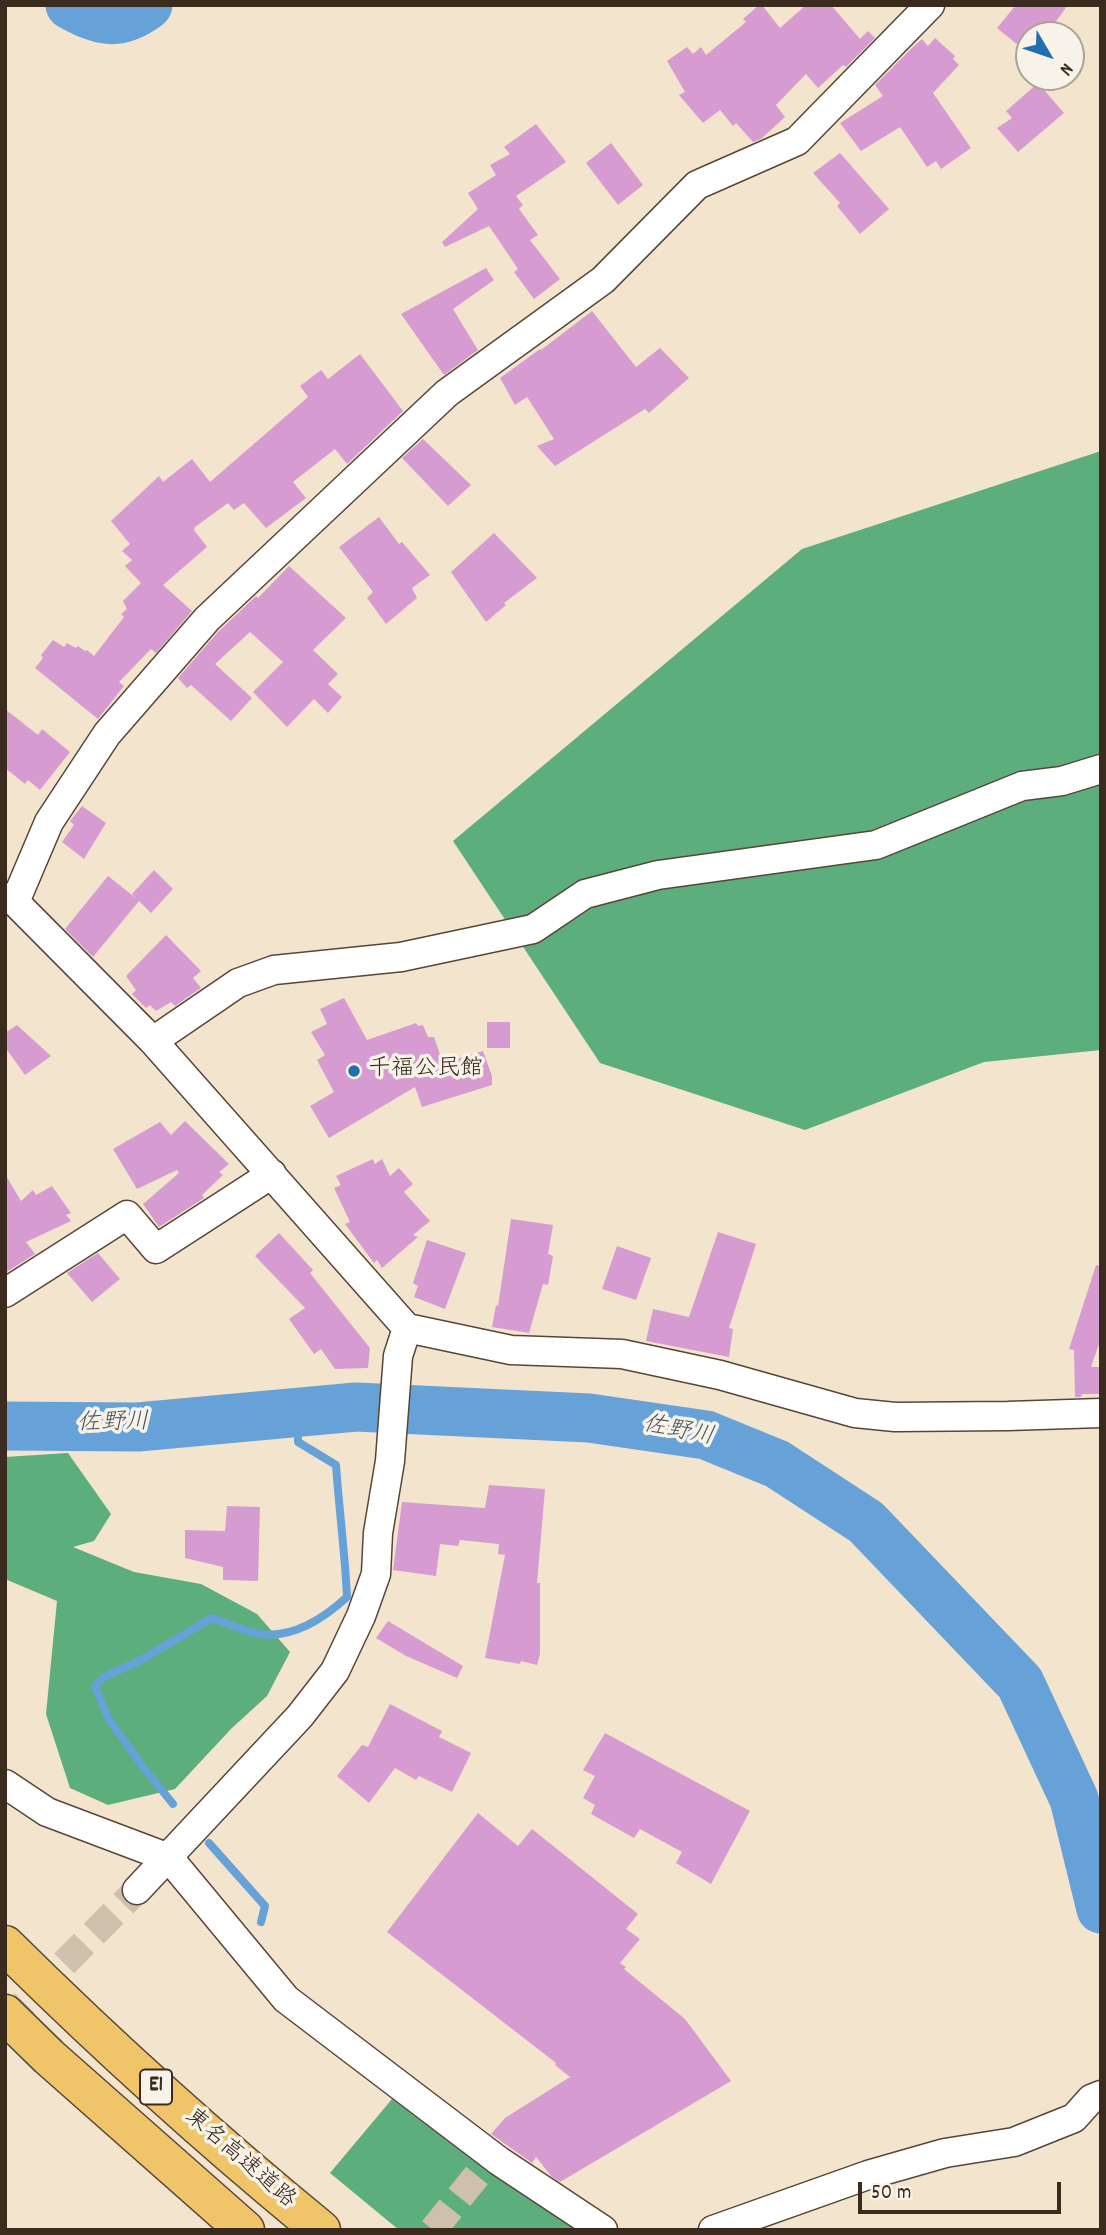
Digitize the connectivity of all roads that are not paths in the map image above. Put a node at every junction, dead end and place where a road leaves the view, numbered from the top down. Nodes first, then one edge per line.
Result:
1 (930, 5) edge
2 (1101, 769) edge
3 (10, 900) edge
4 (153, 1041) junction
5 (272, 1174) junction
6 (5, 1293) edge
7 (407, 1328) junction
8 (1101, 1413) edge
9 (5, 1784) edge
10 (169, 1858) junction
11 (137, 1890) tunnel mouth
12 (5, 1945) edge
13 (5, 2014) edge
14 (1101, 2095) edge
15 (245, 2230) edge
16 (321, 2230) edge
17 (603, 2230) edge
18 (713, 2230) edge

1 - 3 street
2 - 4 street
3 - 4 street
4 - 5 street
5 - 6 street
5 - 7 street
7 - 8 street
7 - 10 street
9 - 10 street
10 - 11 street
10 - 17 street
12 - 16 highway, 東名高速道路 / E1
13 - 15 highway, 東名高速道路 / E1
14 - 18 street

